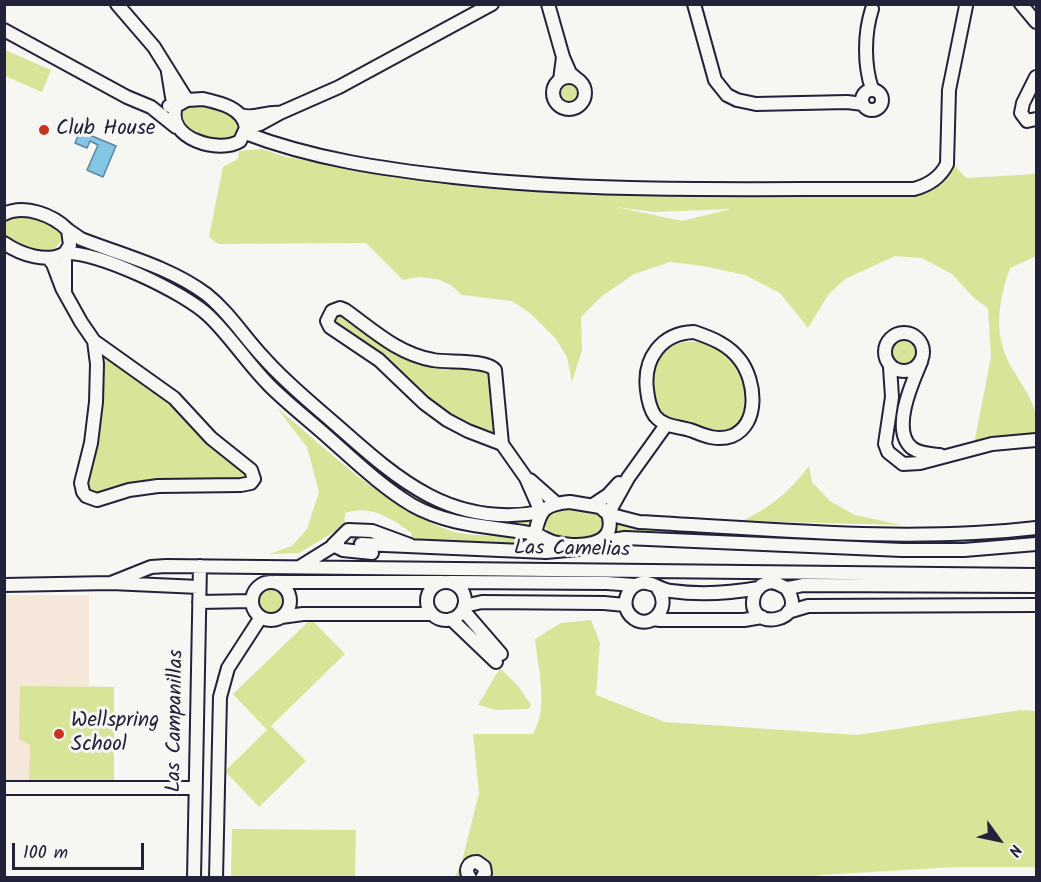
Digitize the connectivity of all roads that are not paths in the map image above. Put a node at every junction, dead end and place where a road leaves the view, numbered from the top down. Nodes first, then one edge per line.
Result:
1 (117, 4) edge
2 (492, 4) edge
3 (548, 4) edge
4 (694, 4) edge
5 (1021, 4) edge
6 (966, 5) edge
7 (872, 6) edge
8 (1036, 22) edge
9 (4, 30) edge
10 (563, 57) junction
11 (1036, 77) edge
12 (577, 79) junction
13 (560, 80) junction
14 (872, 89) junction
15 (182, 103) junction
16 (863, 104) junction
17 (151, 107) junction
18 (280, 113) junction
19 (241, 115) junction
20 (1036, 119) edge
21 (176, 127) junction
22 (246, 131) junction
23 (7, 212) edge
24 (68, 230) junction
25 (7, 245) edge
26 (65, 253) junction
27 (48, 258) junction
28 (65, 294) junction
29 (226, 314) junction
30 (216, 323) junction
31 (94, 341) junction
32 (921, 362) junction
33 (890, 367) junction
34 (666, 425) junction
35 (1036, 440) edge
36 (502, 444) junction
37 (947, 455) junction
38 (526, 478) junction
39 (628, 478) junction
40 (556, 503) junction
41 (593, 505) junction
42 (541, 512) junction
43 (608, 514) junction
44 (1036, 528) edge
45 (535, 534) junction
46 (350, 542) junction
47 (593, 543) junction
48 (1036, 543) edge
49 (400, 547) junction
50 (416, 548) junction
51 (520, 551) junction
52 (200, 566) junction
53 (301, 566) junction
54 (1036, 575) edge
55 (274, 582) junction
56 (446, 582) junction
57 (111, 584) junction
58 (4, 585) edge
59 (635, 585) junction
60 (1036, 586) edge
61 (199, 588) junction
62 (658, 588) junction
63 (759, 588) junction
64 (786, 588) junction
65 (252, 601) junction
66 (199, 602) junction
67 (625, 605) junction
68 (1036, 605) edge
69 (463, 608) junction
70 (788, 612) junction
71 (432, 614) junction
72 (281, 617) junction
73 (762, 617) junction
74 (261, 618) junction
75 (451, 619) junction
76 (653, 619) junction
77 (4, 788) edge
78 (195, 788) junction
79 (194, 878) edge
80 (216, 878) edge
81 (470, 878) edge
82 (482, 878) edge

1 - 15 street
2 - 18 street
3 - 10 street
4 - 16 street
5 - 8 street
6 - 22 street
7 - 14 street
9 - 17 street
10 - 12 street
10 - 13 street
11 - 20 street
12 - 13 street
12 - 13 street
14 - 16 street
14 - 16 street
15 - 17 street
15 - 19 street
15 - 21 street
17 - 21 street
18 - 19 street
18 - 22 street
19 - 22 street
21 - 22 street
23 - 24 street
24 - 26 street
24 - 29 street
25 - 27 street
26 - 27 street
26 - 28 street
26 - 30 street
27 - 28 street
28 - 31 street
29 - 30 street
29 - 42 street
30 - 45 street
31 - 31 street
32 - 33 street
32 - 33 street
32 - 37 street
33 - 37 street
34 - 34 street
34 - 39 street
35 - 37 street
36 - 36 street
36 - 38 street
38 - 40 street
38 - 42 street
39 - 41 street
39 - 43 street
40 - 41 street
40 - 42 street
41 - 43 street
42 - 45 street
43 - 44 street
43 - 47 street
45 - 47 street
45 - 51 street
46 - 49 street
46 - 49 street
46 - 50 street
46 - 53 street
47 - 48 street
47 - 51 street
49 - 50 street
50 - 51 street
52 - 53 street, Las Camelias
52 - 57 street, Las Camelias
52 - 61 street, Las Campanillas
53 - 54 street, Las Camelias
55 - 56 street
55 - 65 street
55 - 72 street
56 - 59 street
56 - 69 street
56 - 71 street
57 - 58 street, Las Camelias
57 - 61 street, Las Camelias
59 - 62 street
59 - 67 street
60 - 64 street
61 - 66 street, Las Campanillas
62 - 63 street
62 - 76 street
63 - 64 street
63 - 73 street
64 - 70 street
65 - 66 street
65 - 74 street
66 - 78 street, Las Campanillas
67 - 69 street
67 - 76 street
68 - 70 street
69 - 75 street
69 - 75 street
70 - 73 street
71 - 72 street
71 - 75 street
72 - 74 street
73 - 76 street
74 - 80 street
77 - 78 street
78 - 79 street, Las Campanillas
81 - 82 street

